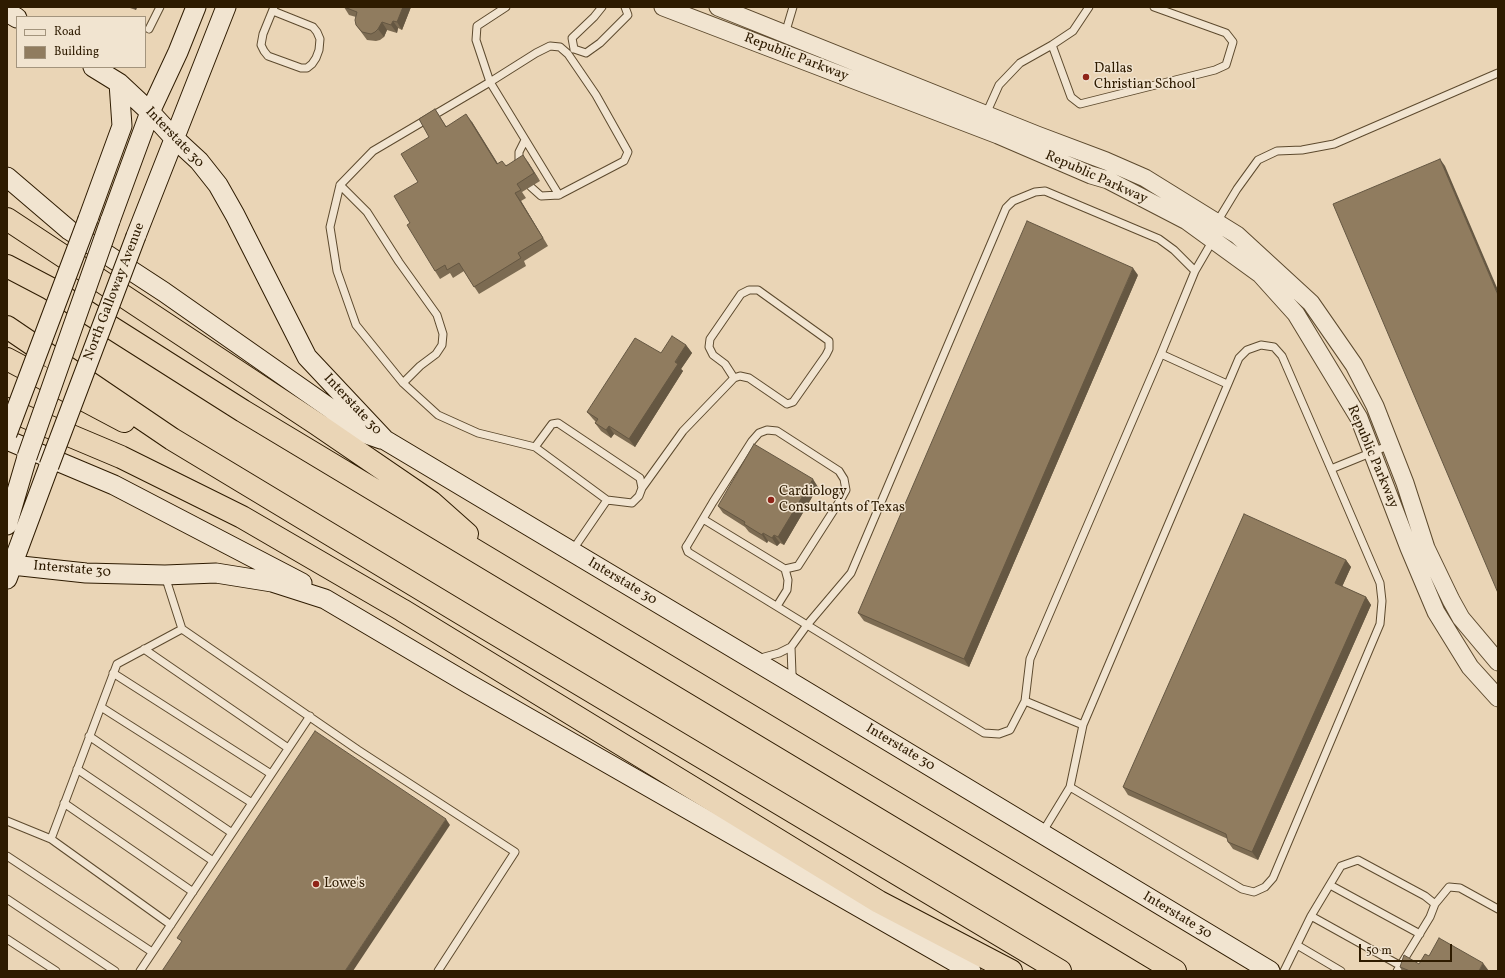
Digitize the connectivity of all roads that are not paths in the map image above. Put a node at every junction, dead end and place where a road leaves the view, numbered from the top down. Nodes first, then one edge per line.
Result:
1 (160, 7) edge
2 (196, 7) edge
3 (226, 7) edge
4 (506, 7) edge
5 (602, 7) edge
6 (625, 7) edge
7 (663, 7) edge
8 (718, 7) edge
9 (793, 7) edge
10 (1089, 7) edge
11 (1154, 7) edge
12 (273, 9) edge
13 (149, 29) dead end
14 (782, 42) junction
15 (1052, 45) junction
16 (571, 52) junction
17 (95, 68) edge
18 (1498, 73) edge
19 (490, 82) junction
20 (119, 83) junction
21 (150, 112) junction
22 (983, 121) junction
23 (174, 138) junction
24 (525, 140) junction
25 (520, 168) edge
26 (7, 177) edge
27 (340, 185) junction
28 (531, 187) edge
29 (559, 195) junction
30 (9, 221) edge
31 (1217, 222) junction
32 (1213, 239) junction
33 (7, 255) edge
34 (7, 266) edge
35 (1195, 271) junction
36 (48, 288) junction
37 (7, 327) edge
38 (1161, 354) junction
39 (7, 359) edge
40 (734, 378) junction
41 (403, 384) junction
42 (1227, 384) junction
43 (7, 409) edge
44 (7, 434) edge
45 (172, 439) junction
46 (7, 440) edge
47 (385, 440) junction
48 (1390, 445) junction
49 (535, 447) junction
50 (1373, 452) junction
51 (1332, 469) junction
52 (642, 488) junction
53 (607, 500) junction
54 (703, 518) junction
55 (7, 525) edge
56 (571, 551) junction
57 (502, 566) junction
58 (9, 569) edge
59 (785, 569) junction
60 (165, 575) junction
61 (325, 599) junction
62 (777, 606) junction
63 (807, 625) junction
64 (182, 629) junction
65 (791, 647) junction
66 (144, 649) junction
67 (751, 659) junction
68 (1498, 662) edge
69 (113, 673) junction
70 (798, 686) junction
71 (1498, 698) edge
72 (1025, 701) junction
73 (101, 707) junction
74 (310, 716) junction
75 (1083, 725) junction
76 (89, 736) junction
77 (288, 748) junction
78 (77, 769) junction
79 (271, 774) junction
80 (1070, 787) junction
81 (64, 803) junction
82 (252, 803) junction
83 (7, 821) edge
84 (232, 833) junction
85 (1042, 834) junction
86 (51, 839) junction
87 (7, 856) edge
88 (213, 861) junction
89 (1330, 886) junction
90 (193, 892) junction
91 (7, 899) edge
92 (1435, 904) junction
93 (1498, 909) edge
94 (1311, 916) junction
95 (171, 925) junction
96 (1420, 934) junction
97 (7, 939) edge
98 (1297, 945) junction
99 (152, 952) junction
100 (1399, 968) edge
101 (56, 971) edge
102 (115, 971) edge
103 (140, 971) edge
104 (438, 971) edge
105 (971, 971) edge
106 (1011, 971) edge
107 (1060, 971) edge
108 (1175, 971) edge
109 (1270, 971) edge
110 (1284, 971) edge
111 (1341, 971) edge

1 - 13 lane
2 - 21 main road, North Galloway Avenue
3 - 23 main road, North Galloway Avenue
4 - 19 lane
5 - 16 lane
6 - 16 lane
7 - 14 street, Republic Parkway
8 - 14 street, Republic Parkway
9 - 14 lane
10 - 15 lane
11 - 15 lane
12 - 12 lane
14 - 22 street, Republic Parkway
15 - 22 lane
16 - 19 lane
16 - 29 lane
17 - 20 main road, Interstate 30
18 - 31 lane
19 - 24 lane
19 - 27 lane
20 - 21 main road, Interstate 30
20 - 44 main road, bridge
21 - 23 main road, Interstate 30
21 - 55 main road, North Galloway Avenue, bridge
22 - 31 street, Republic Parkway
22 - 32 street, Republic Parkway
23 - 47 main road, Interstate 30
23 - 58 main road, North Galloway Avenue, bridge
24 - 25 lane
24 - 29 lane
26 - 47 main road
27 - 41 lane
27 - 41 lane
28 - 29 lane
30 - 57 highway
31 - 32 lane
31 - 48 street, Republic Parkway
32 - 35 lane
32 - 50 street, Republic Parkway
33 - 36 highway
34 - 36 highway
35 - 38 lane
35 - 63 lane
36 - 57 highway
37 - 45 highway
38 - 42 lane
38 - 72 lane
39 - 45 highway
40 - 40 lane
40 - 52 lane
41 - 49 lane
42 - 51 lane
42 - 75 lane
43 - 106 highway
45 - 107 highway
46 - 61 main road
47 - 56 main road, Interstate 30
48 - 50 lane
48 - 68 street, Republic Parkway
49 - 52 lane
49 - 53 lane
50 - 51 lane
50 - 71 street, Republic Parkway
51 - 80 lane
52 - 53 lane
53 - 56 lane
54 - 59 lane
54 - 59 lane
54 - 62 lane
56 - 67 main road, Interstate 30
57 - 108 highway
58 - 60 main road, Interstate 30
59 - 62 lane
60 - 61 main road, Interstate 30
60 - 64 lane
61 - 105 main road, Interstate 30
62 - 63 lane
63 - 65 lane
63 - 72 lane
64 - 66 lane
64 - 74 lane
65 - 67 lane
65 - 70 lane
66 - 69 lane
66 - 77 lane
67 - 70 main road, Interstate 30
69 - 73 lane
69 - 79 lane
70 - 85 main road, Interstate 30
72 - 75 lane
73 - 76 lane
73 - 82 lane
74 - 77 lane
74 - 104 lane
75 - 80 lane
76 - 78 lane
76 - 84 lane
77 - 79 lane
78 - 81 lane
78 - 88 lane
79 - 82 lane
80 - 85 lane
81 - 86 lane
81 - 90 lane
82 - 84 lane
83 - 86 lane
84 - 88 lane
85 - 109 main road, Interstate 30
86 - 95 lane
87 - 99 lane
88 - 90 lane
89 - 92 lane
89 - 94 lane
89 - 96 lane
90 - 95 lane
91 - 102 lane
92 - 93 lane
92 - 96 lane
94 - 98 lane
94 - 100 lane
95 - 99 lane
96 - 100 lane
97 - 101 lane
98 - 110 lane
98 - 111 lane
99 - 103 lane

